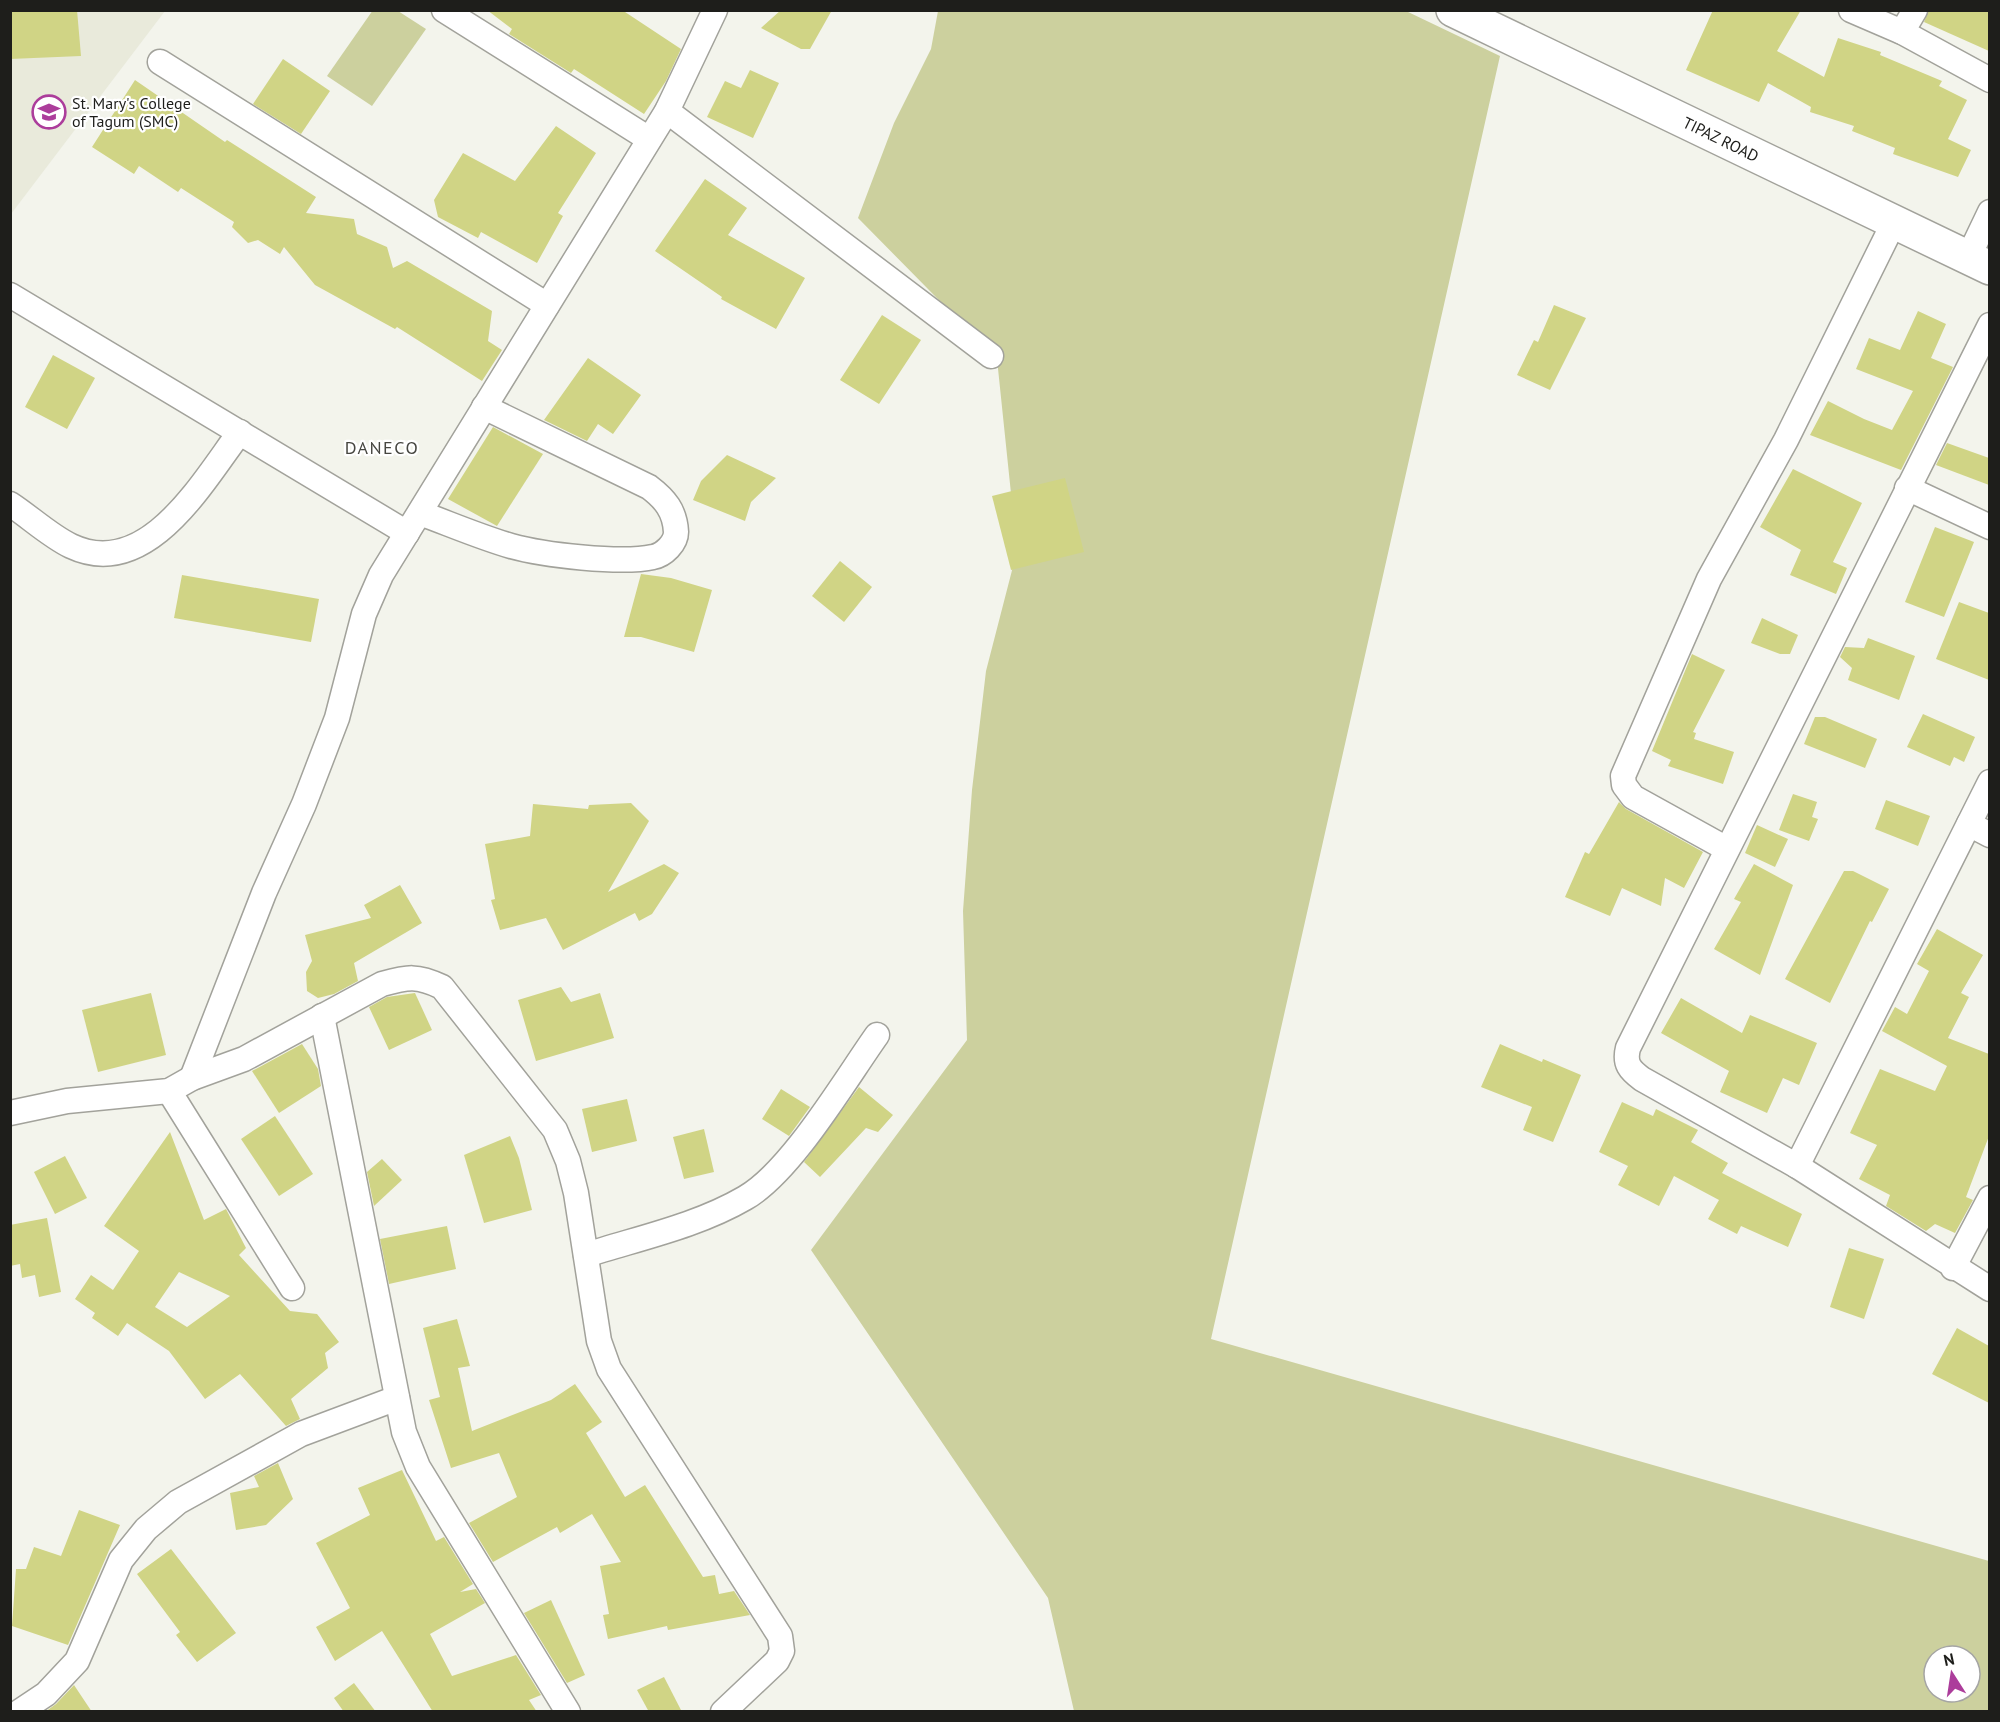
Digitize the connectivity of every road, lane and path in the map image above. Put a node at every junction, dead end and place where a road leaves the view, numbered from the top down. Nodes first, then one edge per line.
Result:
1 (444, 10) edge
2 (715, 10) edge
3 (1453, 10) edge
4 (1851, 10) edge
5 (1915, 10) edge
6 (1902, 32) junction
7 (160, 62) dead end
8 (1989, 80) edge
9 (667, 111) junction
10 (649, 139) junction
11 (1989, 213) edge
12 (1894, 222) junction
13 (1979, 263) edge
14 (10, 295) edge
15 (547, 304) junction
16 (1989, 325) edge
17 (991, 356) dead end
18 (484, 407) junction
19 (240, 432) junction
20 (1907, 488) junction
21 (10, 504) edge
22 (413, 523) junction
23 (1989, 527) edge
24 (1989, 782) edge
25 (1979, 829) edge
26 (1727, 849) junction
27 (321, 1016) junction
28 (877, 1035) dead end
29 (192, 1078) junction
30 (169, 1091) junction
31 (10, 1113) edge
32 (1797, 1166) junction
33 (1989, 1198) edge
34 (586, 1255) junction
35 (1953, 1268) junction
36 (292, 1288) dead end
37 (1989, 1289) edge
38 (397, 1398) junction
39 (19, 1712) edge
40 (568, 1712) edge
41 (723, 1712) edge

1 - 10 street
2 - 9 street
3 - 12 street, TIPAZ ROAD
4 - 6 street
5 - 6 street
6 - 8 street
7 - 15 street
9 - 10 street
9 - 17 street
10 - 15 street
11 - 13 street
12 - 13 street, TIPAZ ROAD
12 - 26 street
14 - 19 street
15 - 18 street
16 - 20 street
18 - 22 street
18 - 22 street
19 - 21 street
19 - 22 street
20 - 23 street
20 - 26 street
22 - 29 street
24 - 25 street
25 - 32 street
26 - 32 street
27 - 29 street
27 - 34 street
27 - 38 street
28 - 34 street
29 - 30 street
30 - 31 street
30 - 36 street
32 - 35 street
33 - 35 street
34 - 41 street
35 - 37 street
38 - 39 street
38 - 40 street

